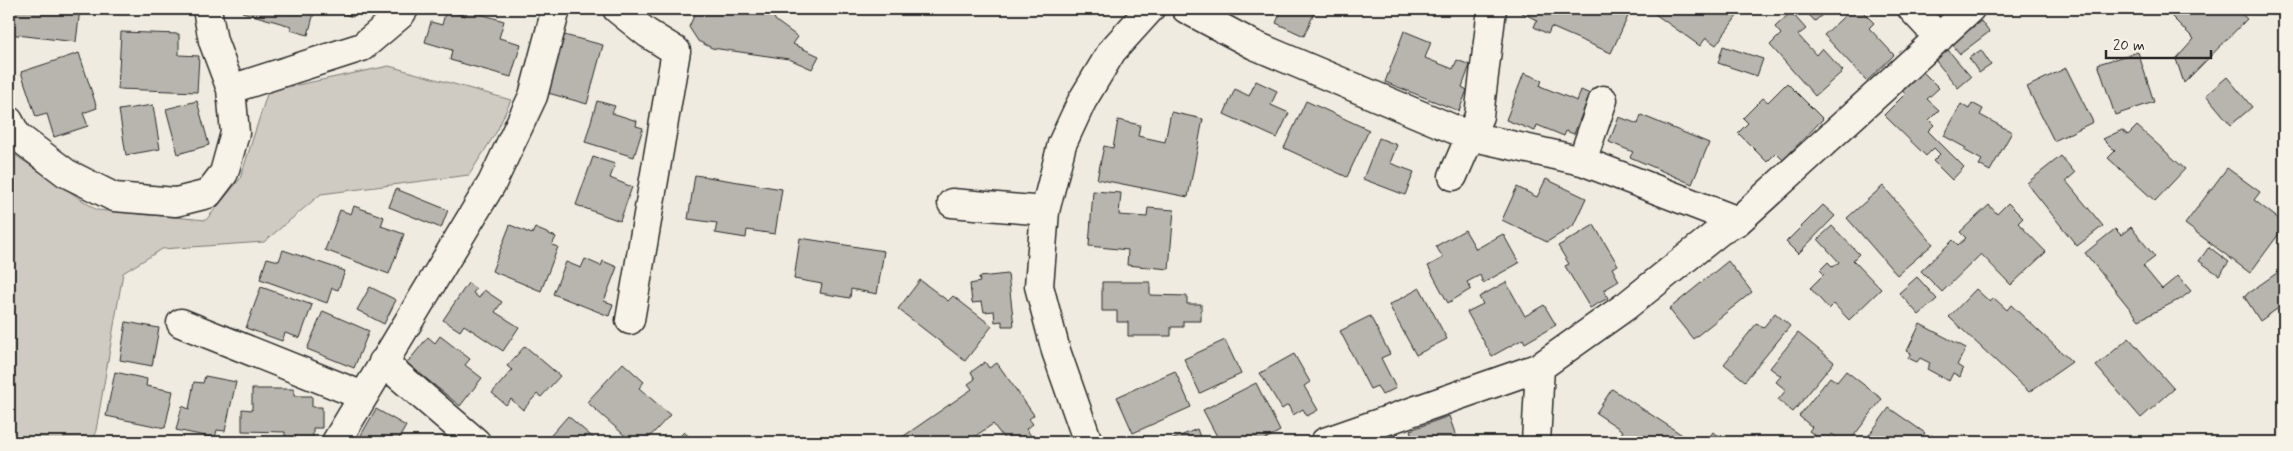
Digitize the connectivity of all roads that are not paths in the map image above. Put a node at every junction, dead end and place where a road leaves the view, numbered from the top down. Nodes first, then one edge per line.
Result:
1 (207, 9) edge
2 (404, 9) edge
3 (556, 9) edge
4 (617, 9) edge
5 (1150, 9) edge
6 (1186, 9) edge
7 (1492, 9) edge
8 (1912, 9) edge
9 (1970, 9) edge
10 (1939, 38) junction
11 (231, 89) junction
12 (1603, 100) dead end
13 (9, 121) edge
14 (1470, 136) junction
15 (1582, 161) junction
16 (1453, 176) dead end
17 (952, 203) dead end
18 (1045, 211) junction
19 (1738, 221) junction
20 (630, 320) dead end
21 (181, 323) dead end
22 (383, 362) junction
23 (1540, 367) junction
24 (363, 396) junction
25 (1335, 440) edge
26 (336, 442) edge
27 (476, 442) edge
28 (1088, 442) edge
29 (1536, 442) edge

1 - 11 street
2 - 11 street
3 - 22 street
4 - 20 street
5 - 18 street
6 - 14 street
7 - 14 street
8 - 10 street
9 - 10 street
10 - 19 street
11 - 13 street
12 - 15 street
14 - 15 street
14 - 16 street
15 - 19 street
17 - 18 street
18 - 28 street
19 - 23 street
21 - 24 street
22 - 24 street
22 - 27 street
23 - 25 street
23 - 29 street
24 - 26 street

